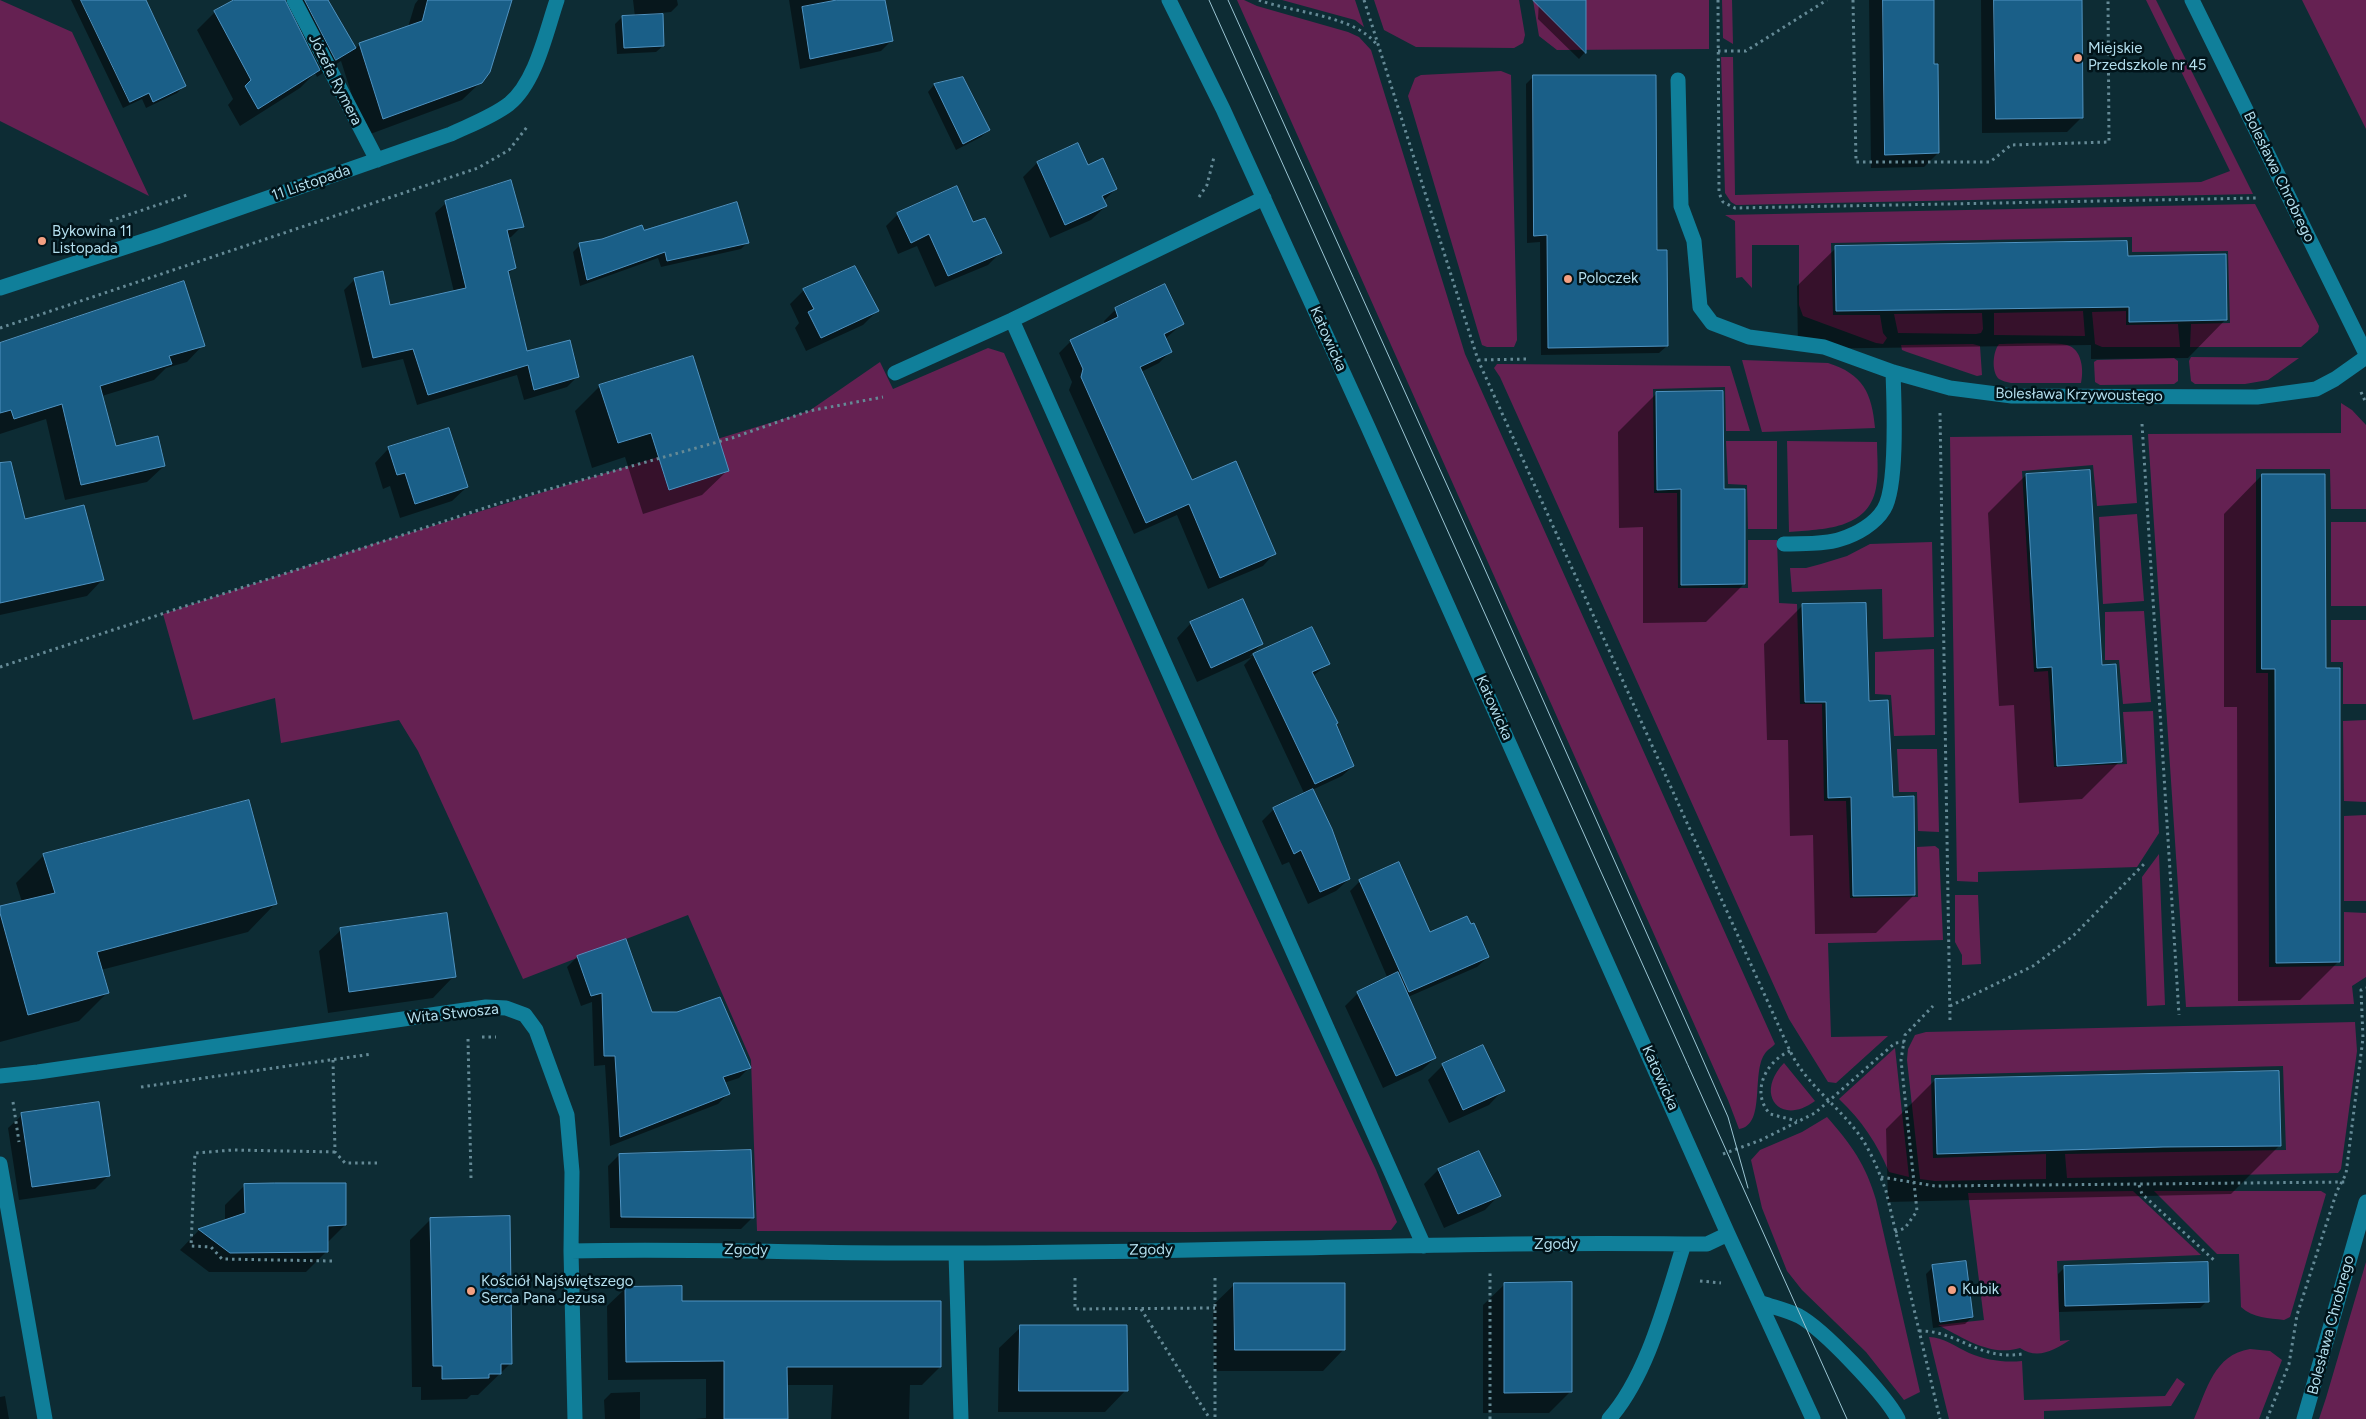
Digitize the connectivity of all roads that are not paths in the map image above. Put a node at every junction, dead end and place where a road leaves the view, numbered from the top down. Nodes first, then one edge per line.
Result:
1 (294, 0) edge
2 (557, 0) edge
3 (1169, 0) edge
4 (2192, 0) edge
5 (1678, 80) dead end
6 (377, 160) junction
7 (1264, 198) junction
8 (0, 288) edge
9 (1012, 320) junction
10 (2366, 356) edge
11 (1893, 372) junction
12 (895, 373) dead end
13 (1784, 544) dead end
14 (4, 1075) edge
15 (0, 1164) edge
16 (2366, 1202) edge
17 (1728, 1234) junction
18 (1684, 1244) junction
19 (1424, 1246) junction
20 (571, 1251) junction
21 (956, 1253) junction
22 (1762, 1303) junction
23 (45, 1419) edge
24 (575, 1419) edge
25 (961, 1419) edge
26 (1609, 1419) edge
27 (1813, 1419) edge
28 (1898, 1419) edge
29 (2304, 1419) edge

1 - 6 street, Józefa Rymera
2 - 6 street, 11 Listopada
3 - 7 street, Katowicka
4 - 10 street, Bolesława Chrobrego
5 - 11 street, Bolesława Krzywoustego
6 - 8 street, 11 Listopada
7 - 9 street
7 - 17 street, Katowicka
9 - 12 street
9 - 19 street
10 - 11 street, Bolesława Krzywoustego
11 - 13 street
14 - 20 street, Wita Stwosza
15 - 23 street
16 - 29 street, Bolesława Chrobrego
17 - 18 street, Zgody
17 - 22 street, Katowicka
18 - 19 street, Zgody
18 - 26 street
19 - 21 street, Zgody
20 - 21 street, Zgody
20 - 24 street, Wita Stwosza
21 - 25 street
22 - 27 street, Katowicka
22 - 28 street

